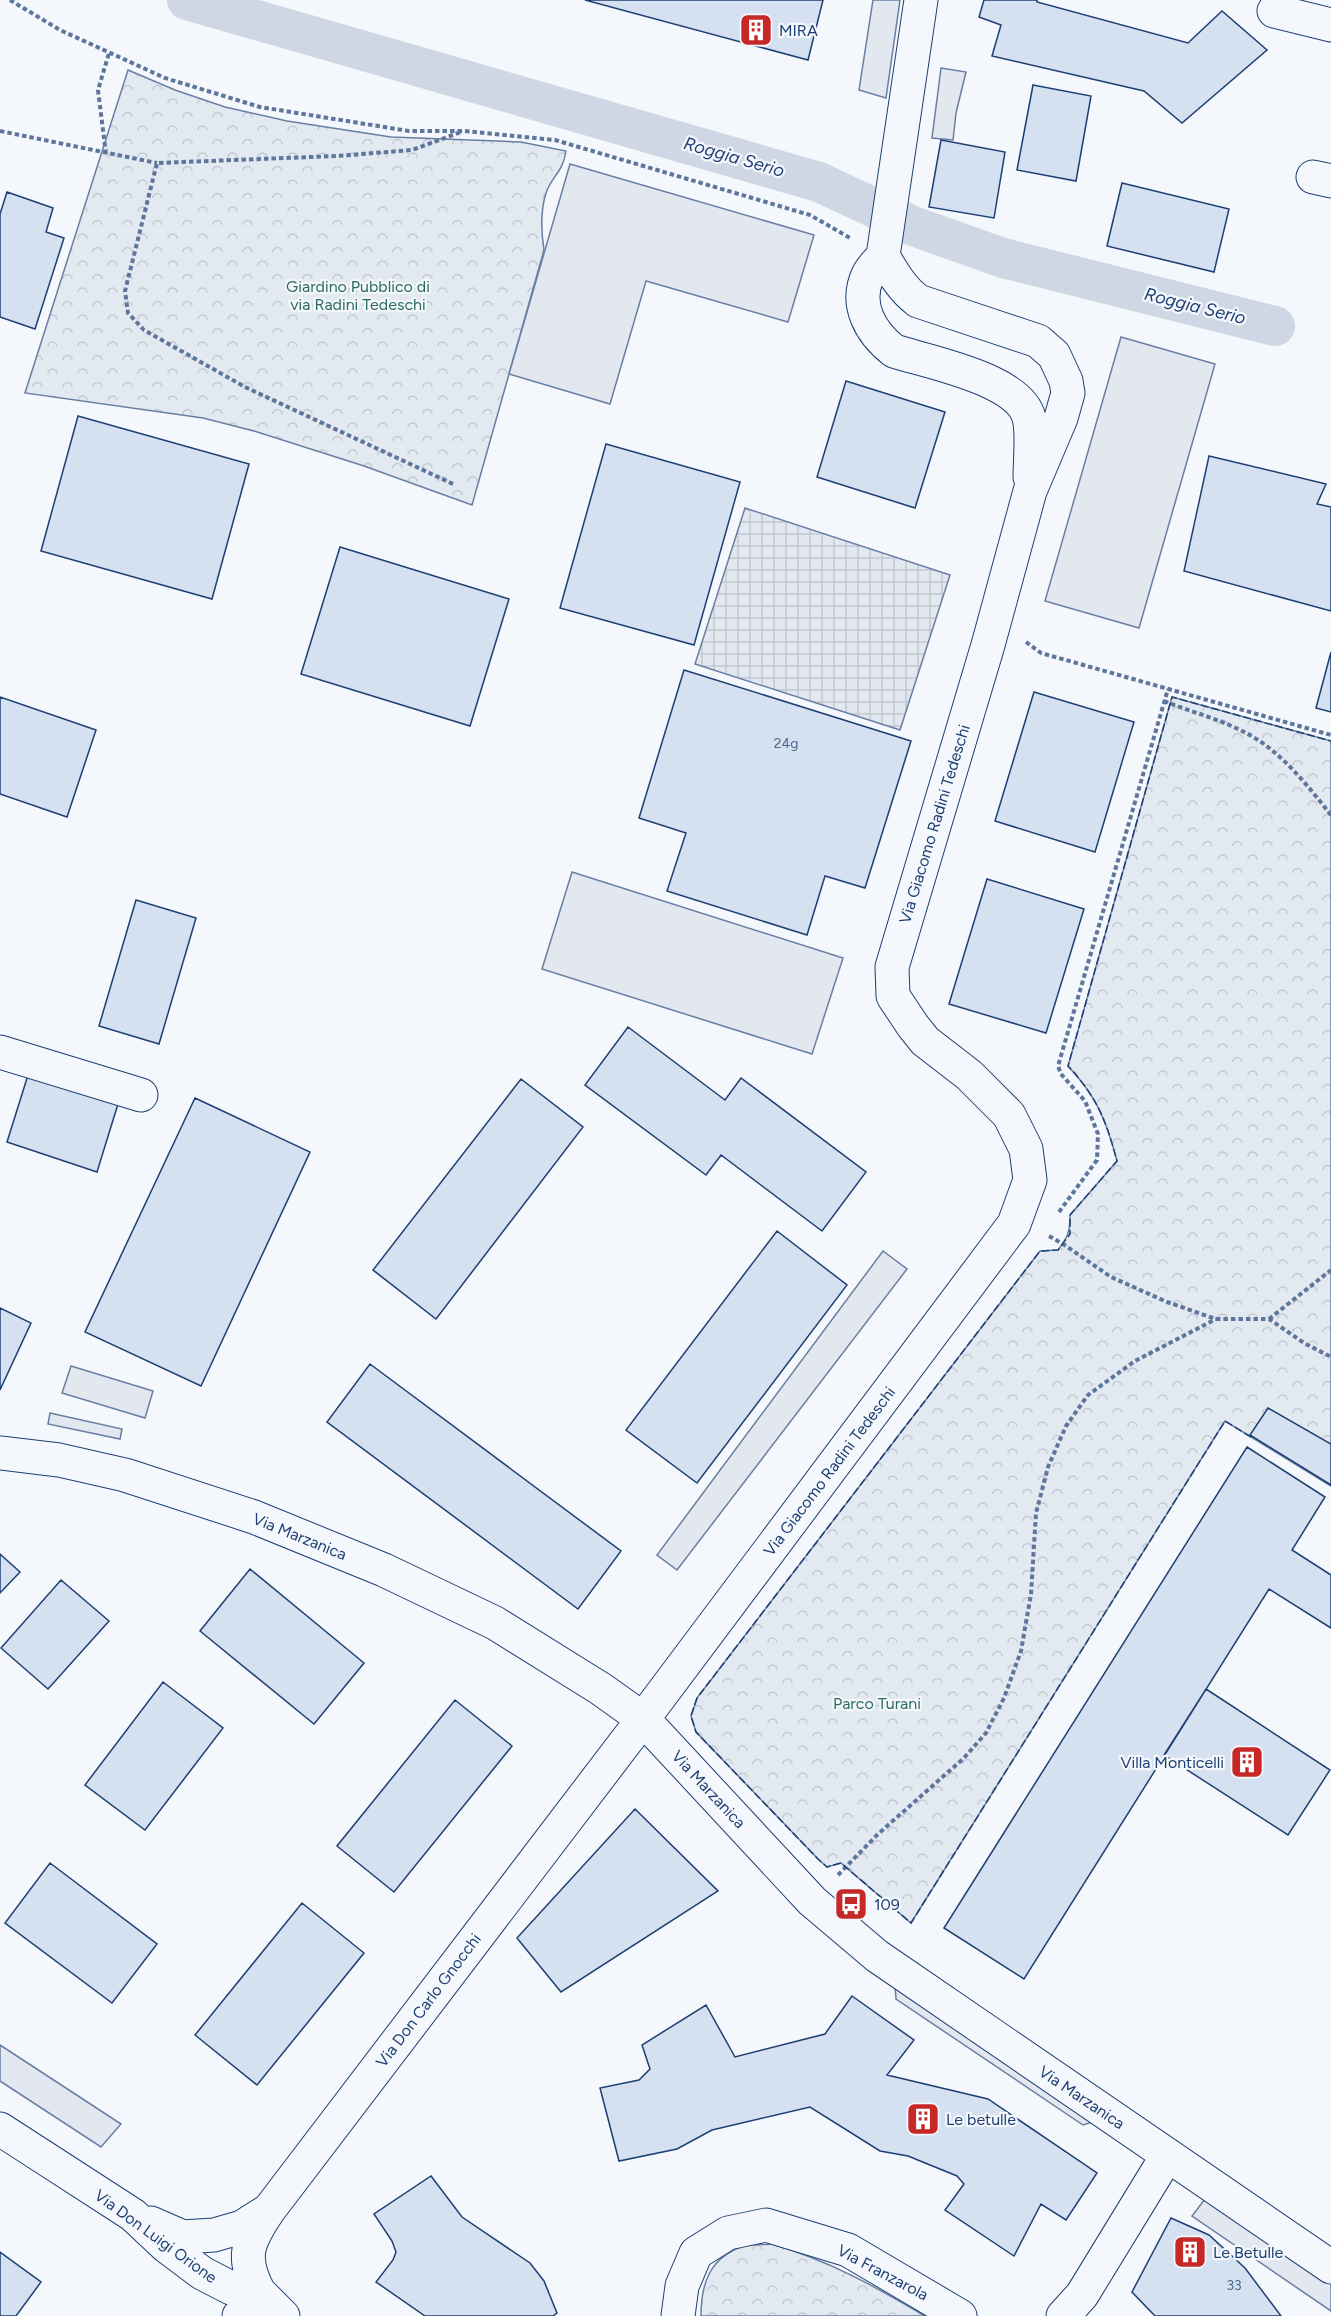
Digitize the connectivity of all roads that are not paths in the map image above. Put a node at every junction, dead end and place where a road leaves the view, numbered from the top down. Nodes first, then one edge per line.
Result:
1 (921, 0) edge
2 (1274, 11) dead end
3 (1331, 25) edge
4 (885, 241) junction
5 (1030, 491) junction
6 (0, 1052) edge
7 (141, 1095) dead end
8 (4, 1457) edge
9 (643, 1719) junction
10 (0, 2129) edge
11 (1167, 2156) junction
12 (269, 2210) junction
13 (133, 2215) junction
14 (1331, 2267) edge
15 (249, 2304) edge
16 (283, 2316) edge
17 (678, 2316) edge
18 (960, 2316) edge
19 (1063, 2316) edge

1 - 4 street
2 - 3 street
4 - 5 street, Via Giacomo Radini Tedeschi
4 - 5 street, Via Giacomo Radini Tedeschi
5 - 9 street, Via Giacomo Radini Tedeschi
6 - 7 street
8 - 9 street, Via Marzanica
9 - 11 street, Via Marzanica
9 - 12 street, Via Don Carlo Gnocchi
10 - 13 street, Via Don Luigi Orione
11 - 14 street, Via Marzanica
11 - 19 street
12 - 13 street
12 - 15 street, Via Don Carlo Gnocchi
13 - 15 street, Via Don Luigi Orione
15 - 16 street
17 - 18 street, Via Franzarola

